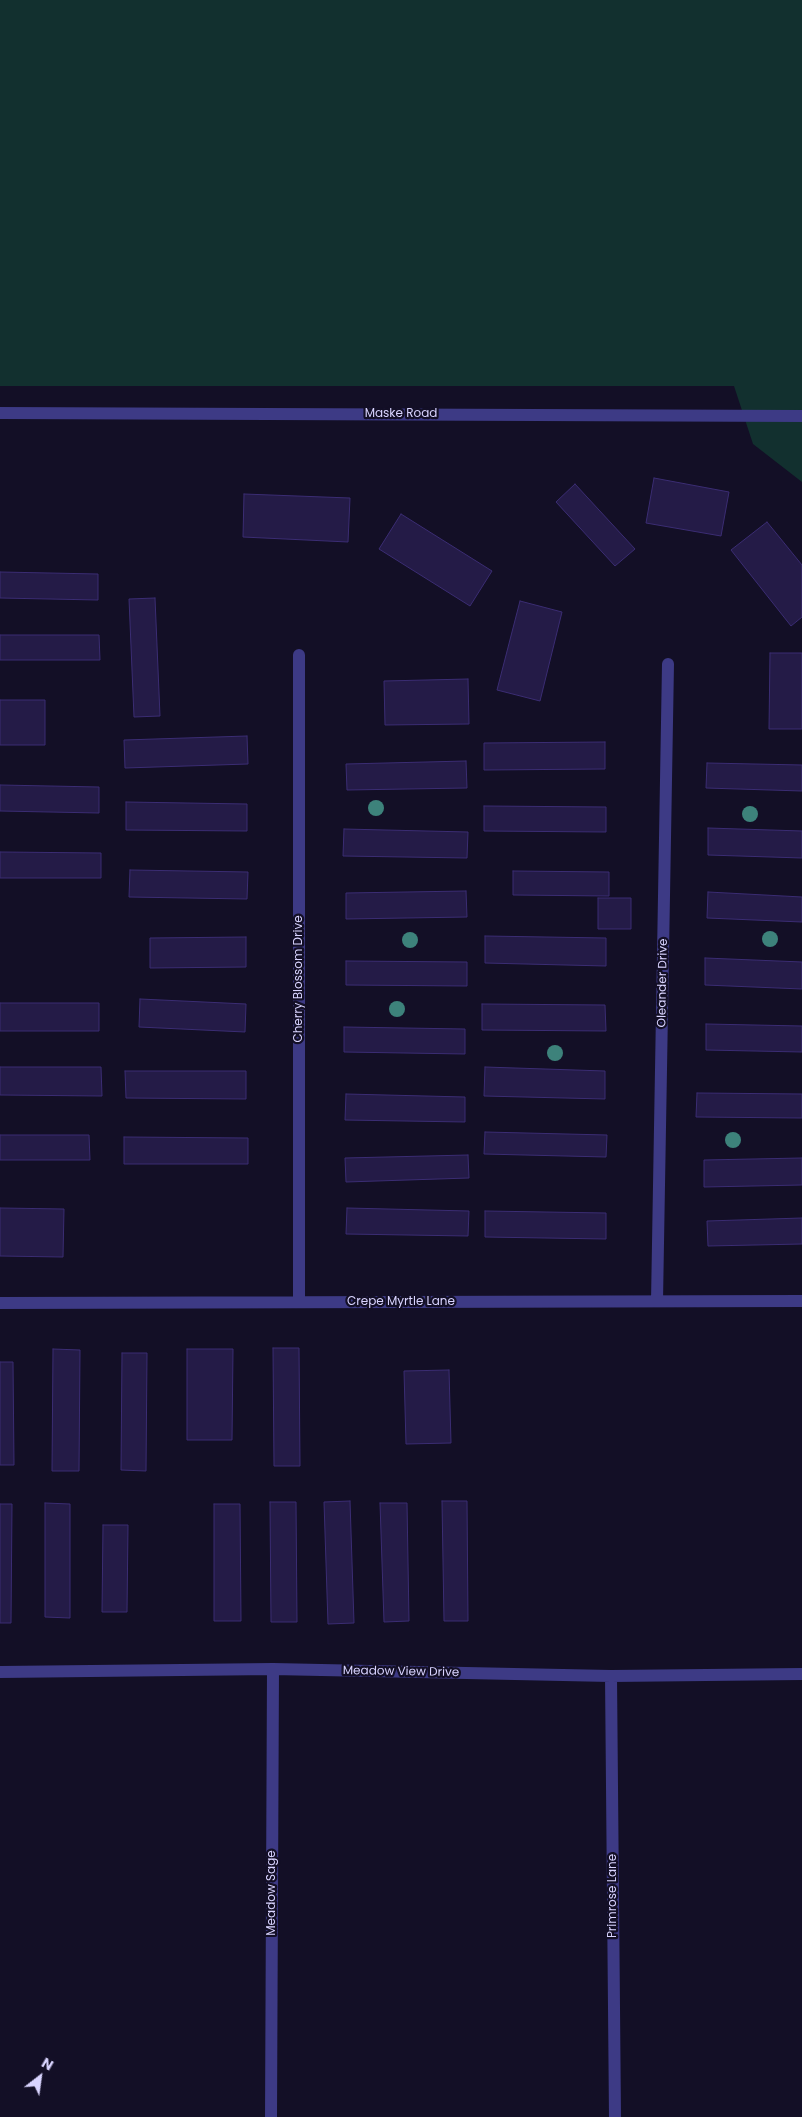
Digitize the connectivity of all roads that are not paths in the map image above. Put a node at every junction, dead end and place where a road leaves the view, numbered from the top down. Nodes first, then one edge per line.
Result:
1 (0, 413) edge
2 (802, 416) edge
3 (299, 656) dead end
4 (668, 664) dead end
5 (657, 1301) junction
6 (802, 1301) edge
7 (299, 1302) junction
8 (0, 1303) edge
9 (273, 1669) junction
10 (0, 1672) edge
11 (802, 1674) edge
12 (611, 1676) junction
13 (271, 2117) edge
14 (615, 2117) edge

1 - 2 street, Maske Road
3 - 7 street, Cherry Blossom Drive
4 - 5 street, Oleander Drive
5 - 6 street, Crepe Myrtle Lane
5 - 7 street, Crepe Myrtle Lane
7 - 8 street, Crepe Myrtle Lane
9 - 10 street, Meadow View Drive
9 - 12 street, Meadow View Drive
9 - 13 street, Meadow Sage
11 - 12 street, Meadow View Drive
12 - 14 street, Primrose Lane

